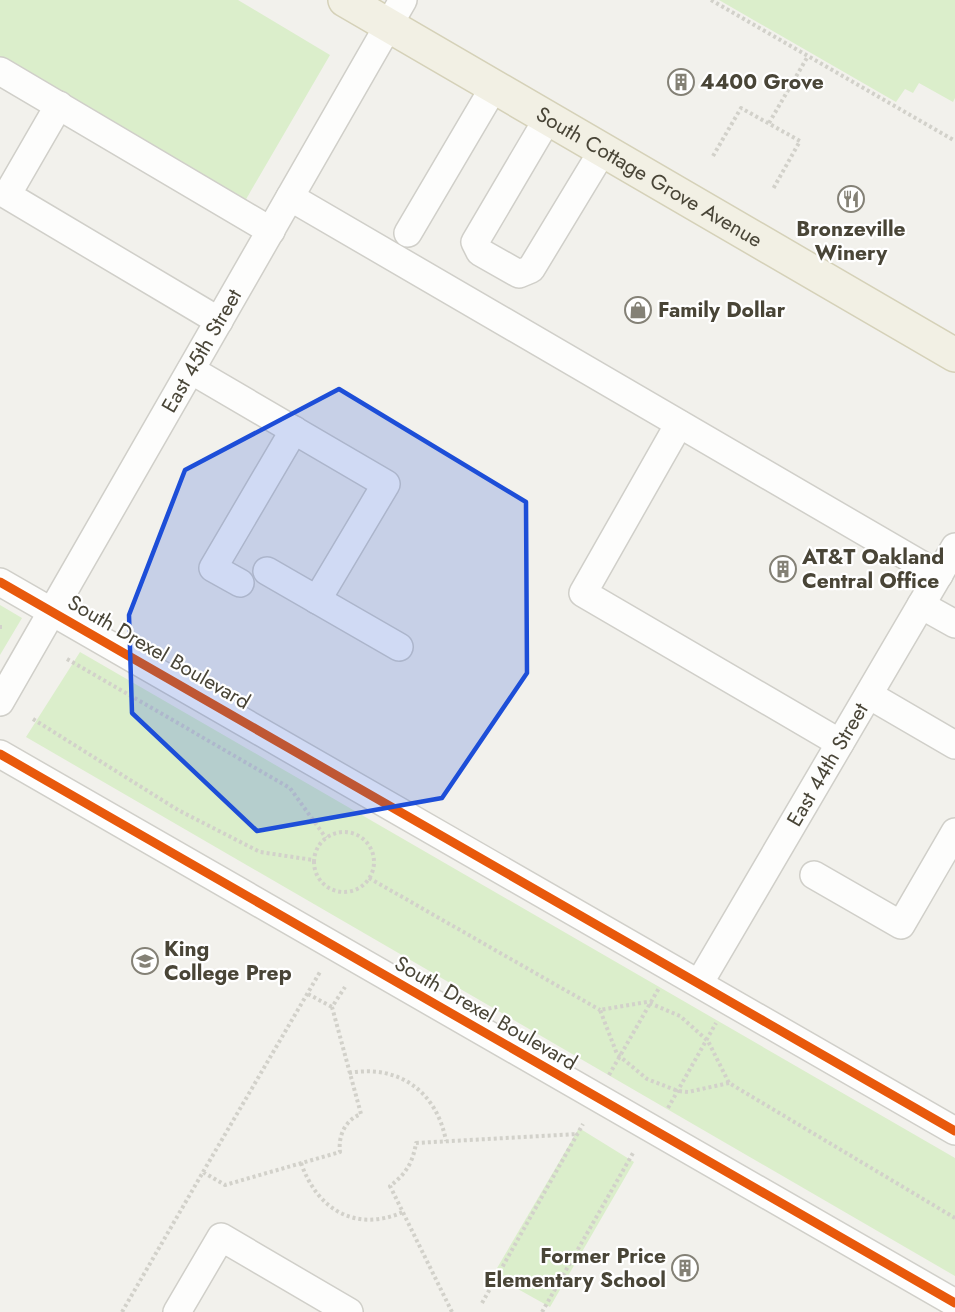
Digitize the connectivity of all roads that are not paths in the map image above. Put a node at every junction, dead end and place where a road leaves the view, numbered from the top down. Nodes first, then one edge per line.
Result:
1 (345, 0) edge
2 (396, 13) edge
3 (0, 71) edge
4 (494, 87) junction
5 (59, 105) junction
6 (548, 118) junction
7 (603, 150) junction
8 (290, 197) junction
9 (271, 231) junction
10 (408, 233) dead end
11 (219, 321) junction
12 (955, 355) edge
13 (191, 370) junction
14 (679, 424) junction
15 (294, 430) junction
16 (955, 547) edge
17 (267, 572) dead end
18 (939, 575) junction
19 (0, 582) edge
20 (240, 583) dead end
21 (317, 600) junction
22 (921, 605) junction
23 (52, 612) junction
24 (955, 624) edge
25 (399, 647) dead end
26 (868, 695) junction
27 (0, 702) edge
28 (840, 744) junction
29 (955, 745) edge
30 (0, 754) edge
31 (955, 832) edge
32 (814, 875) dead end
33 (700, 982) junction
34 (955, 1131) edge
35 (955, 1303) edge
36 (177, 1312) edge
37 (349, 1312) edge

1 - 2 main road, South Cottage Grove Avenue
2 - 4 main road, South Cottage Grove Avenue
2 - 8 street, East 45th Street
3 - 5 street
4 - 6 main road, South Cottage Grove Avenue
4 - 10 street
5 - 9 street
5 - 11 street
6 - 7 main road, South Cottage Grove Avenue
6 - 7 street
7 - 12 main road, South Cottage Grove Avenue
8 - 9 street, East 45th Street
8 - 14 street
9 - 11 street, East 45th Street
11 - 13 street, East 45th Street
13 - 15 street
13 - 23 street, East 45th Street
14 - 18 street
14 - 28 street
15 - 20 street
15 - 21 street
16 - 18 street, East 44th Street
17 - 21 street
18 - 22 street, East 44th Street
19 - 23 street, South Drexel Boulevard
21 - 25 street
22 - 24 street
22 - 26 street, East 44th Street
23 - 27 street, East 45th Street
23 - 33 street, South Drexel Boulevard
26 - 28 street, East 44th Street
26 - 29 street
28 - 33 street, East 44th Street
30 - 35 street, South Drexel Boulevard
31 - 32 street
33 - 34 street, South Drexel Boulevard
36 - 37 street

